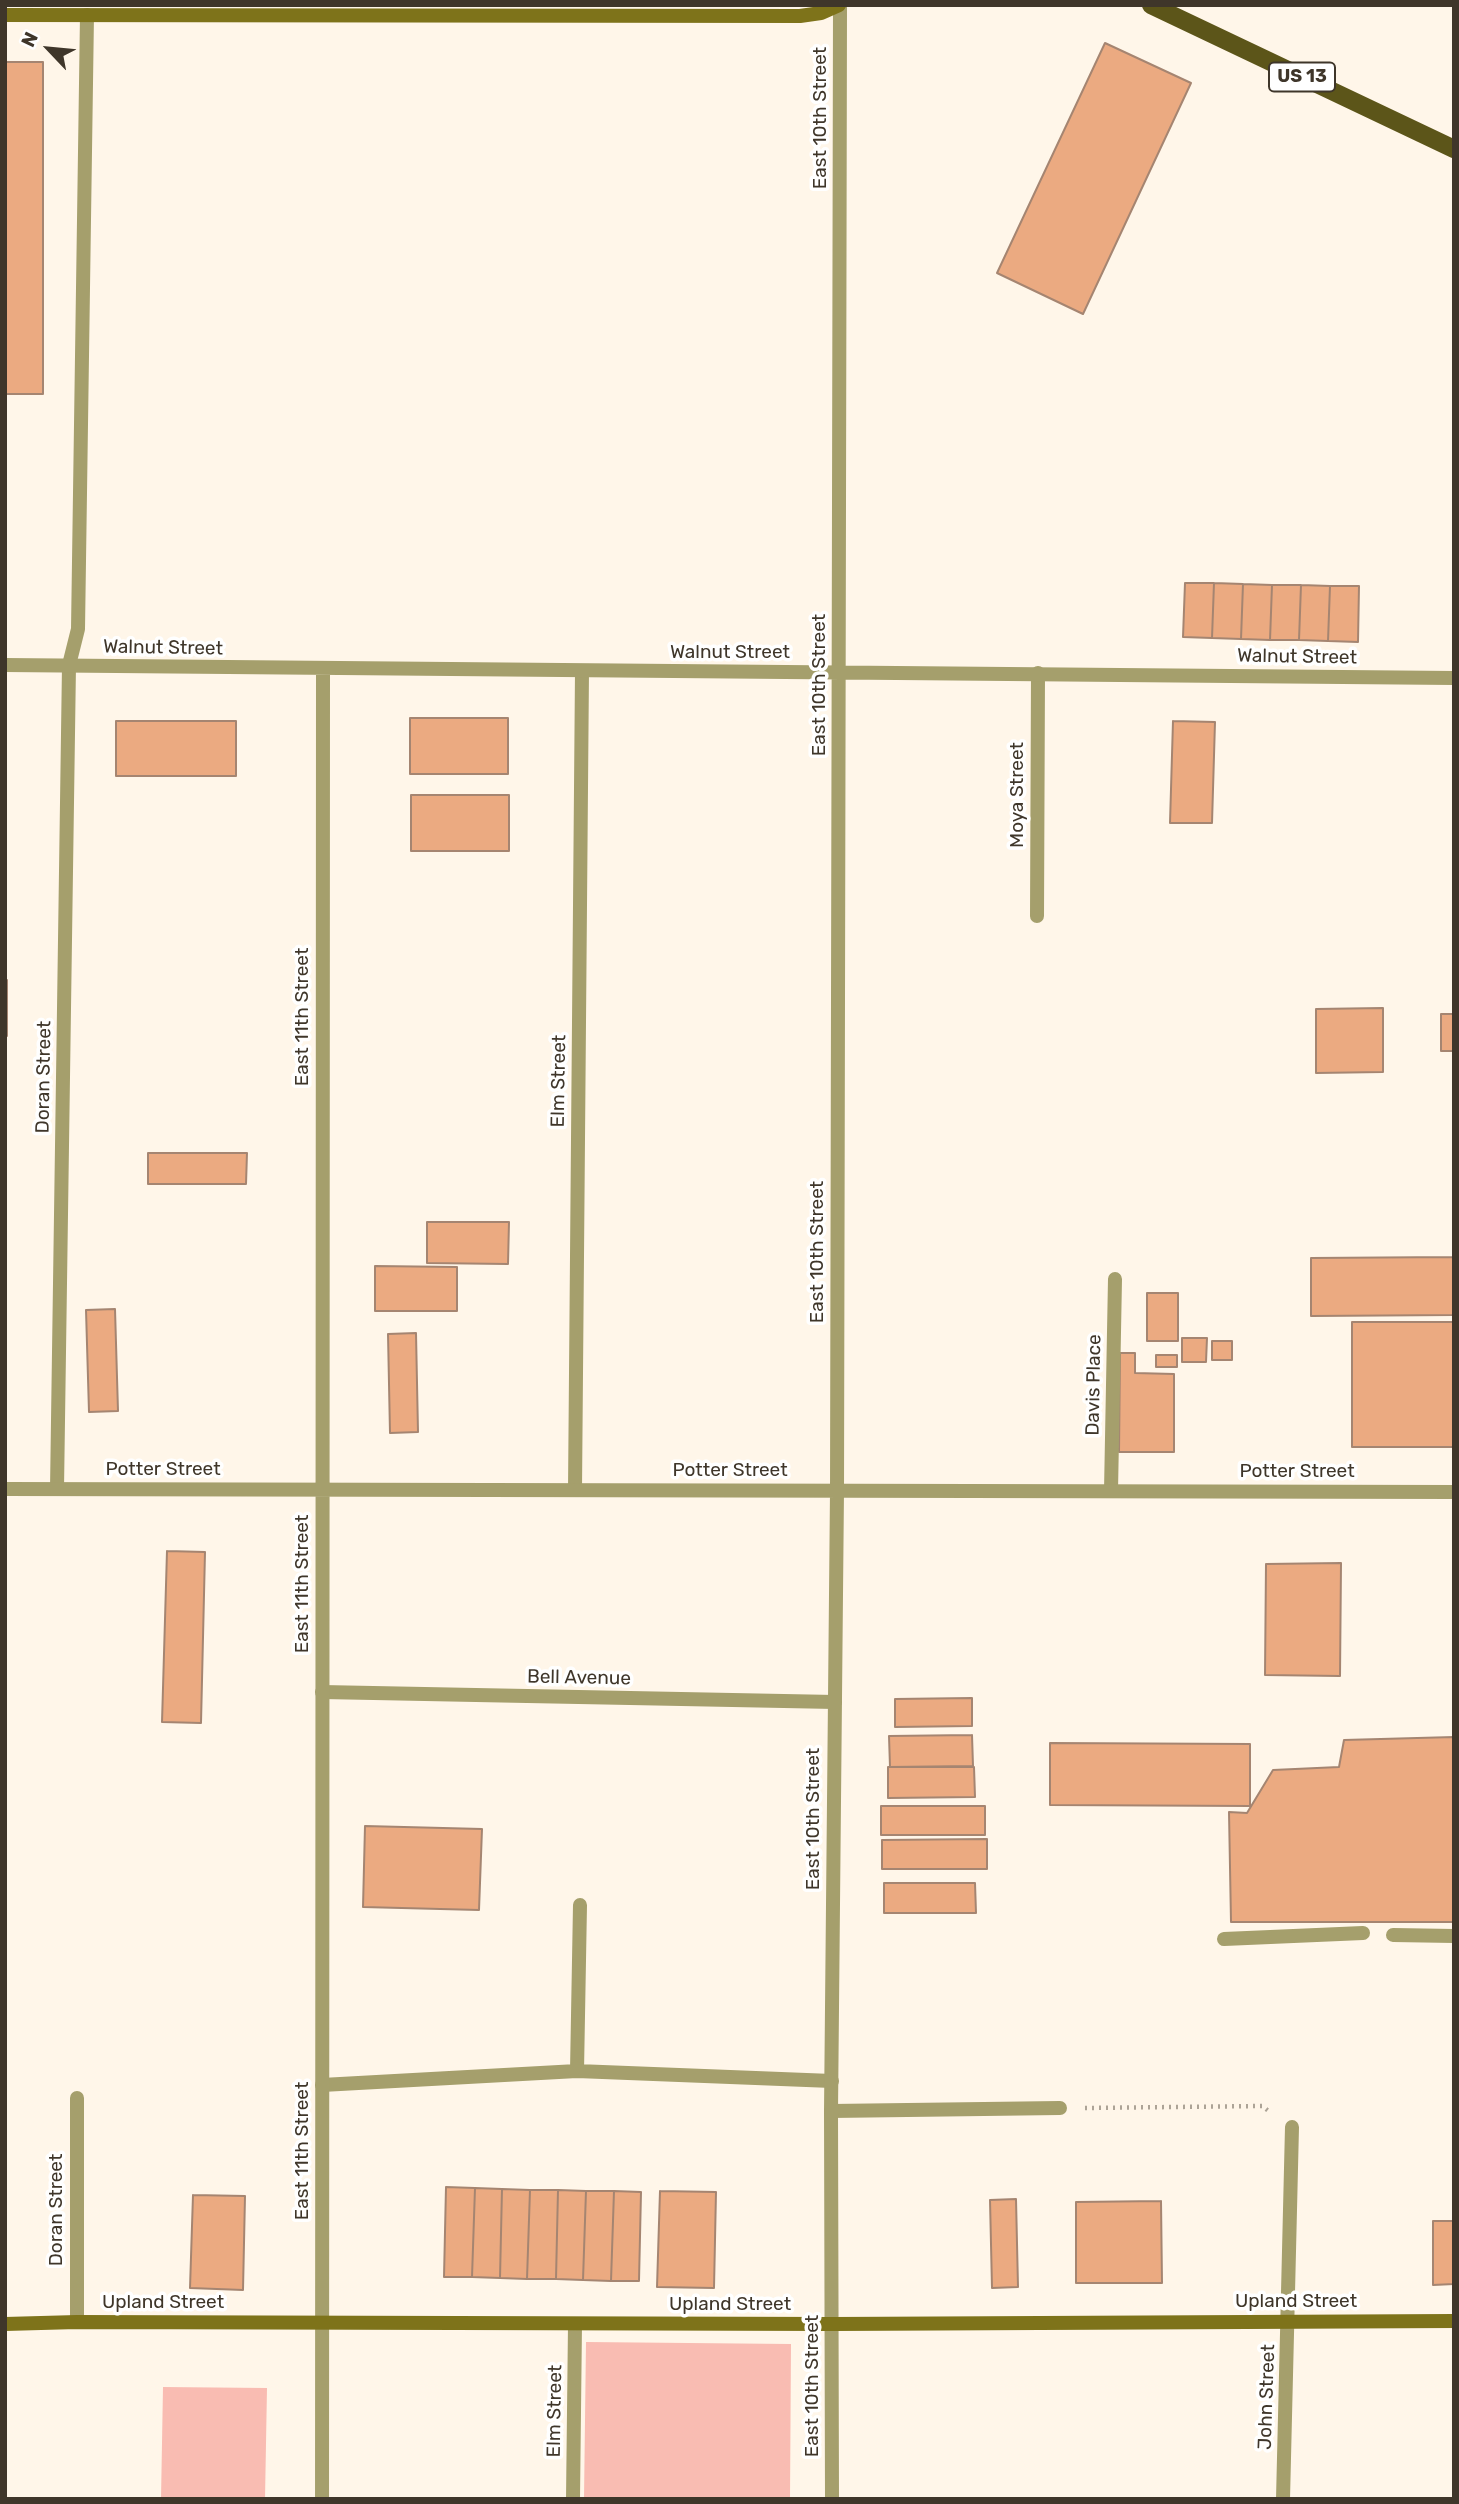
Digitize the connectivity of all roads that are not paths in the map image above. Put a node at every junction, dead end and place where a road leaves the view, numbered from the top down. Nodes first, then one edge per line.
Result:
1 (840, 5) edge
2 (1151, 5) edge
3 (5, 15) edge
4 (87, 15) junction
5 (1454, 149) edge
6 (5, 665) edge
7 (68, 666) junction
8 (323, 670) junction
9 (582, 671) junction
10 (840, 673) junction
11 (1038, 673) junction
12 (1454, 678) edge
13 (1037, 916) dead end
14 (1115, 1279) dead end
15 (5, 1489) edge
16 (57, 1489) junction
17 (322, 1490) junction
18 (575, 1490) junction
19 (836, 1491) junction
20 (1111, 1491) junction
21 (1454, 1492) edge
22 (322, 1692) junction
23 (835, 1702) junction
24 (580, 1905) dead end
25 (1363, 1933) dead end
26 (1393, 1935) dead end
27 (1454, 1936) edge
28 (1224, 1939) dead end
29 (577, 2071) junction
30 (832, 2081) junction
31 (322, 2085) junction
32 (77, 2098) dead end
33 (1059, 2108) road end
34 (831, 2111) junction
35 (1292, 2127) road end
36 (1288, 2321) junction
37 (1454, 2321) edge
38 (77, 2322) junction
39 (322, 2323) junction
40 (5, 2324) edge
41 (575, 2324) junction
42 (833, 2324) junction
43 (322, 2499) edge
44 (573, 2499) edge
45 (832, 2499) edge
46 (1283, 2499) edge

1 - 4 street
1 - 10 street, East 10th Street
2 - 5 main road, US 13
3 - 4 street
4 - 7 street, Doran Street
6 - 7 street, Walnut Street
7 - 8 street, Walnut Street
7 - 16 street, Doran Street
8 - 9 street, Walnut Street
8 - 17 street, East 11th Street
9 - 10 street, Walnut Street
9 - 18 street, Elm Street
10 - 11 street, Walnut Street
10 - 19 street, East 10th Street
11 - 12 street, Walnut Street
11 - 13 street, Moya Street
14 - 20 street, Davis Place
15 - 16 street, Potter Street
16 - 17 street, Potter Street
17 - 18 street, Potter Street
17 - 22 street, East 11th Street
18 - 19 street, Potter Street
19 - 20 street, Potter Street
19 - 23 street, East 10th Street
20 - 21 street, Potter Street
22 - 23 street, Bell Avenue
22 - 31 street, East 11th Street
23 - 30 street, East 10th Street
24 - 29 street
25 - 28 street
26 - 27 street
29 - 30 street
29 - 31 street
30 - 34 street, East 10th Street
31 - 39 street, East 11th Street
32 - 38 street, Doran Street
33 - 34 street
34 - 42 street, East 10th Street
35 - 36 street, John Street
36 - 37 street, Upland Street
36 - 42 street, Upland Street
36 - 46 street, John Street
38 - 39 street, Upland Street
38 - 40 street, Upland Street
39 - 41 street, Upland Street
39 - 43 street, East 11th Street
41 - 42 street, Upland Street
41 - 44 street, Elm Street
42 - 45 street, East 10th Street

